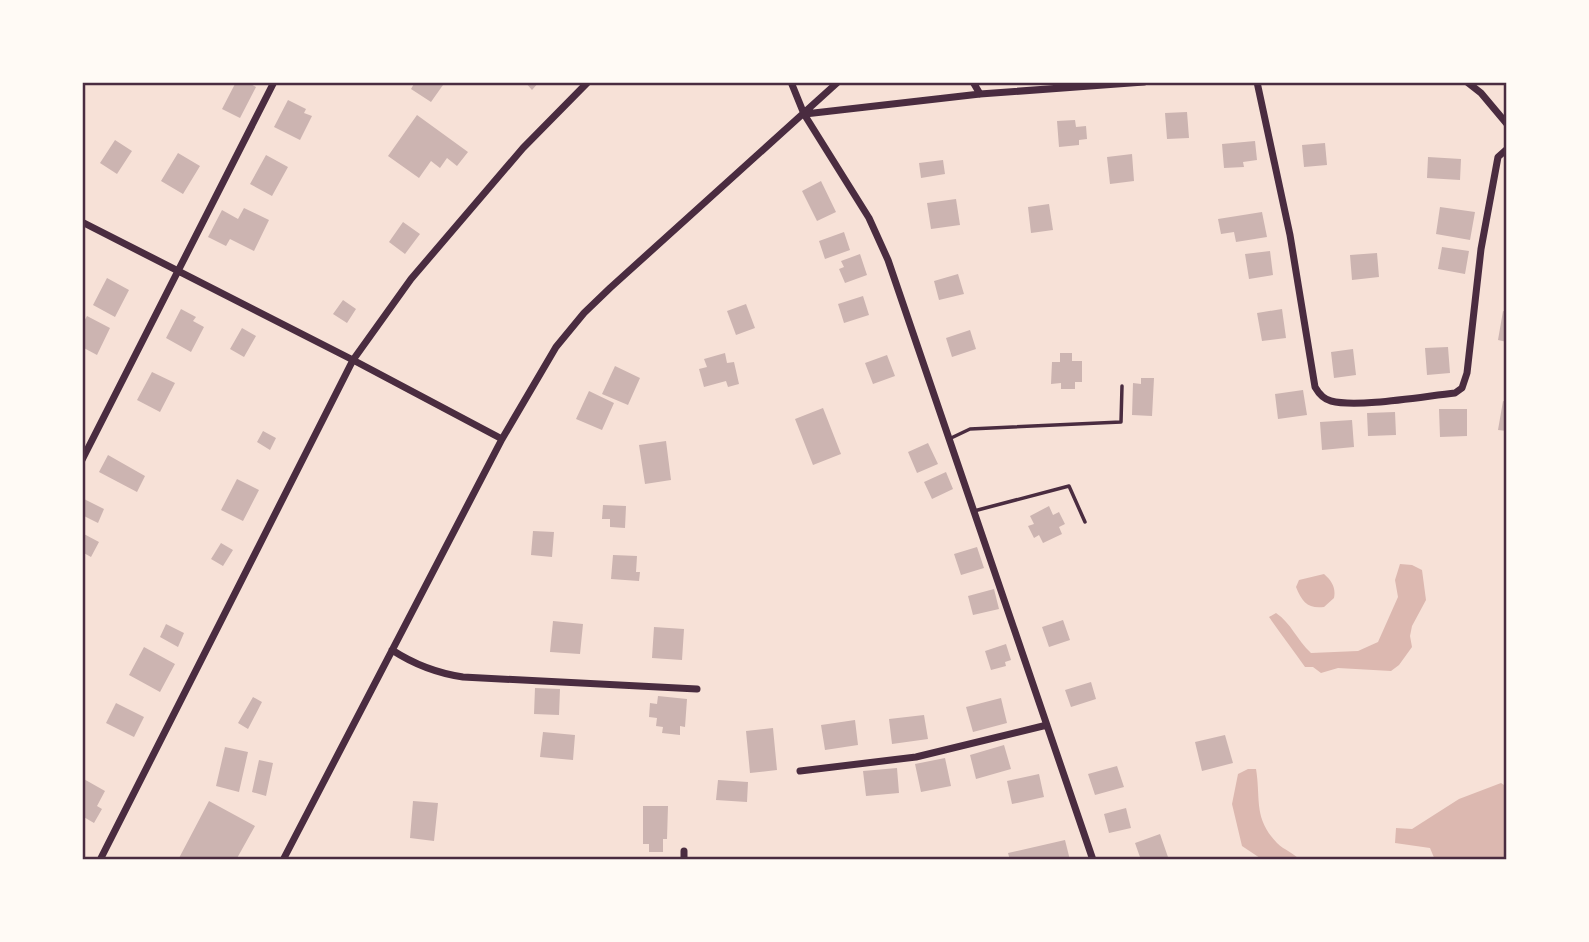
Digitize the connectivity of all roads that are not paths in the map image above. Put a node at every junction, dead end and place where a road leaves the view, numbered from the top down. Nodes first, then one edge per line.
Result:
1 (274, 82) edge
2 (588, 82) edge
3 (791, 82) edge
4 (838, 82) edge
5 (973, 82) edge
6 (1144, 82) edge
7 (1257, 82) edge
8 (1467, 82) edge
9 (979, 94) junction
10 (804, 114) junction
11 (1507, 124) edge
12 (1507, 149) edge
13 (82, 222) edge
14 (178, 271) junction
15 (353, 360) junction
16 (1122, 386) dead end
17 (502, 439) junction
18 (949, 439) junction
19 (82, 460) edge
20 (974, 511) junction
21 (1085, 522) dead end
22 (392, 650) junction
23 (697, 689) dead end
24 (1047, 724) junction
25 (800, 771) dead end
26 (684, 851) dead end
27 (100, 860) edge
28 (283, 860) edge
29 (684, 860) edge
30 (1093, 860) edge

1 - 14 street
2 - 15 street
3 - 10 street
4 - 10 street
5 - 9 street
6 - 9 street
7 - 12 street
8 - 11 street
9 - 10 street
10 - 17 street
10 - 18 street
13 - 14 street
14 - 15 street
14 - 19 street
15 - 17 street
15 - 27 street
16 - 18 lane
17 - 22 street
18 - 20 street
20 - 21 lane
20 - 24 street
22 - 23 street
22 - 28 street
24 - 25 street
24 - 30 street
26 - 29 street

